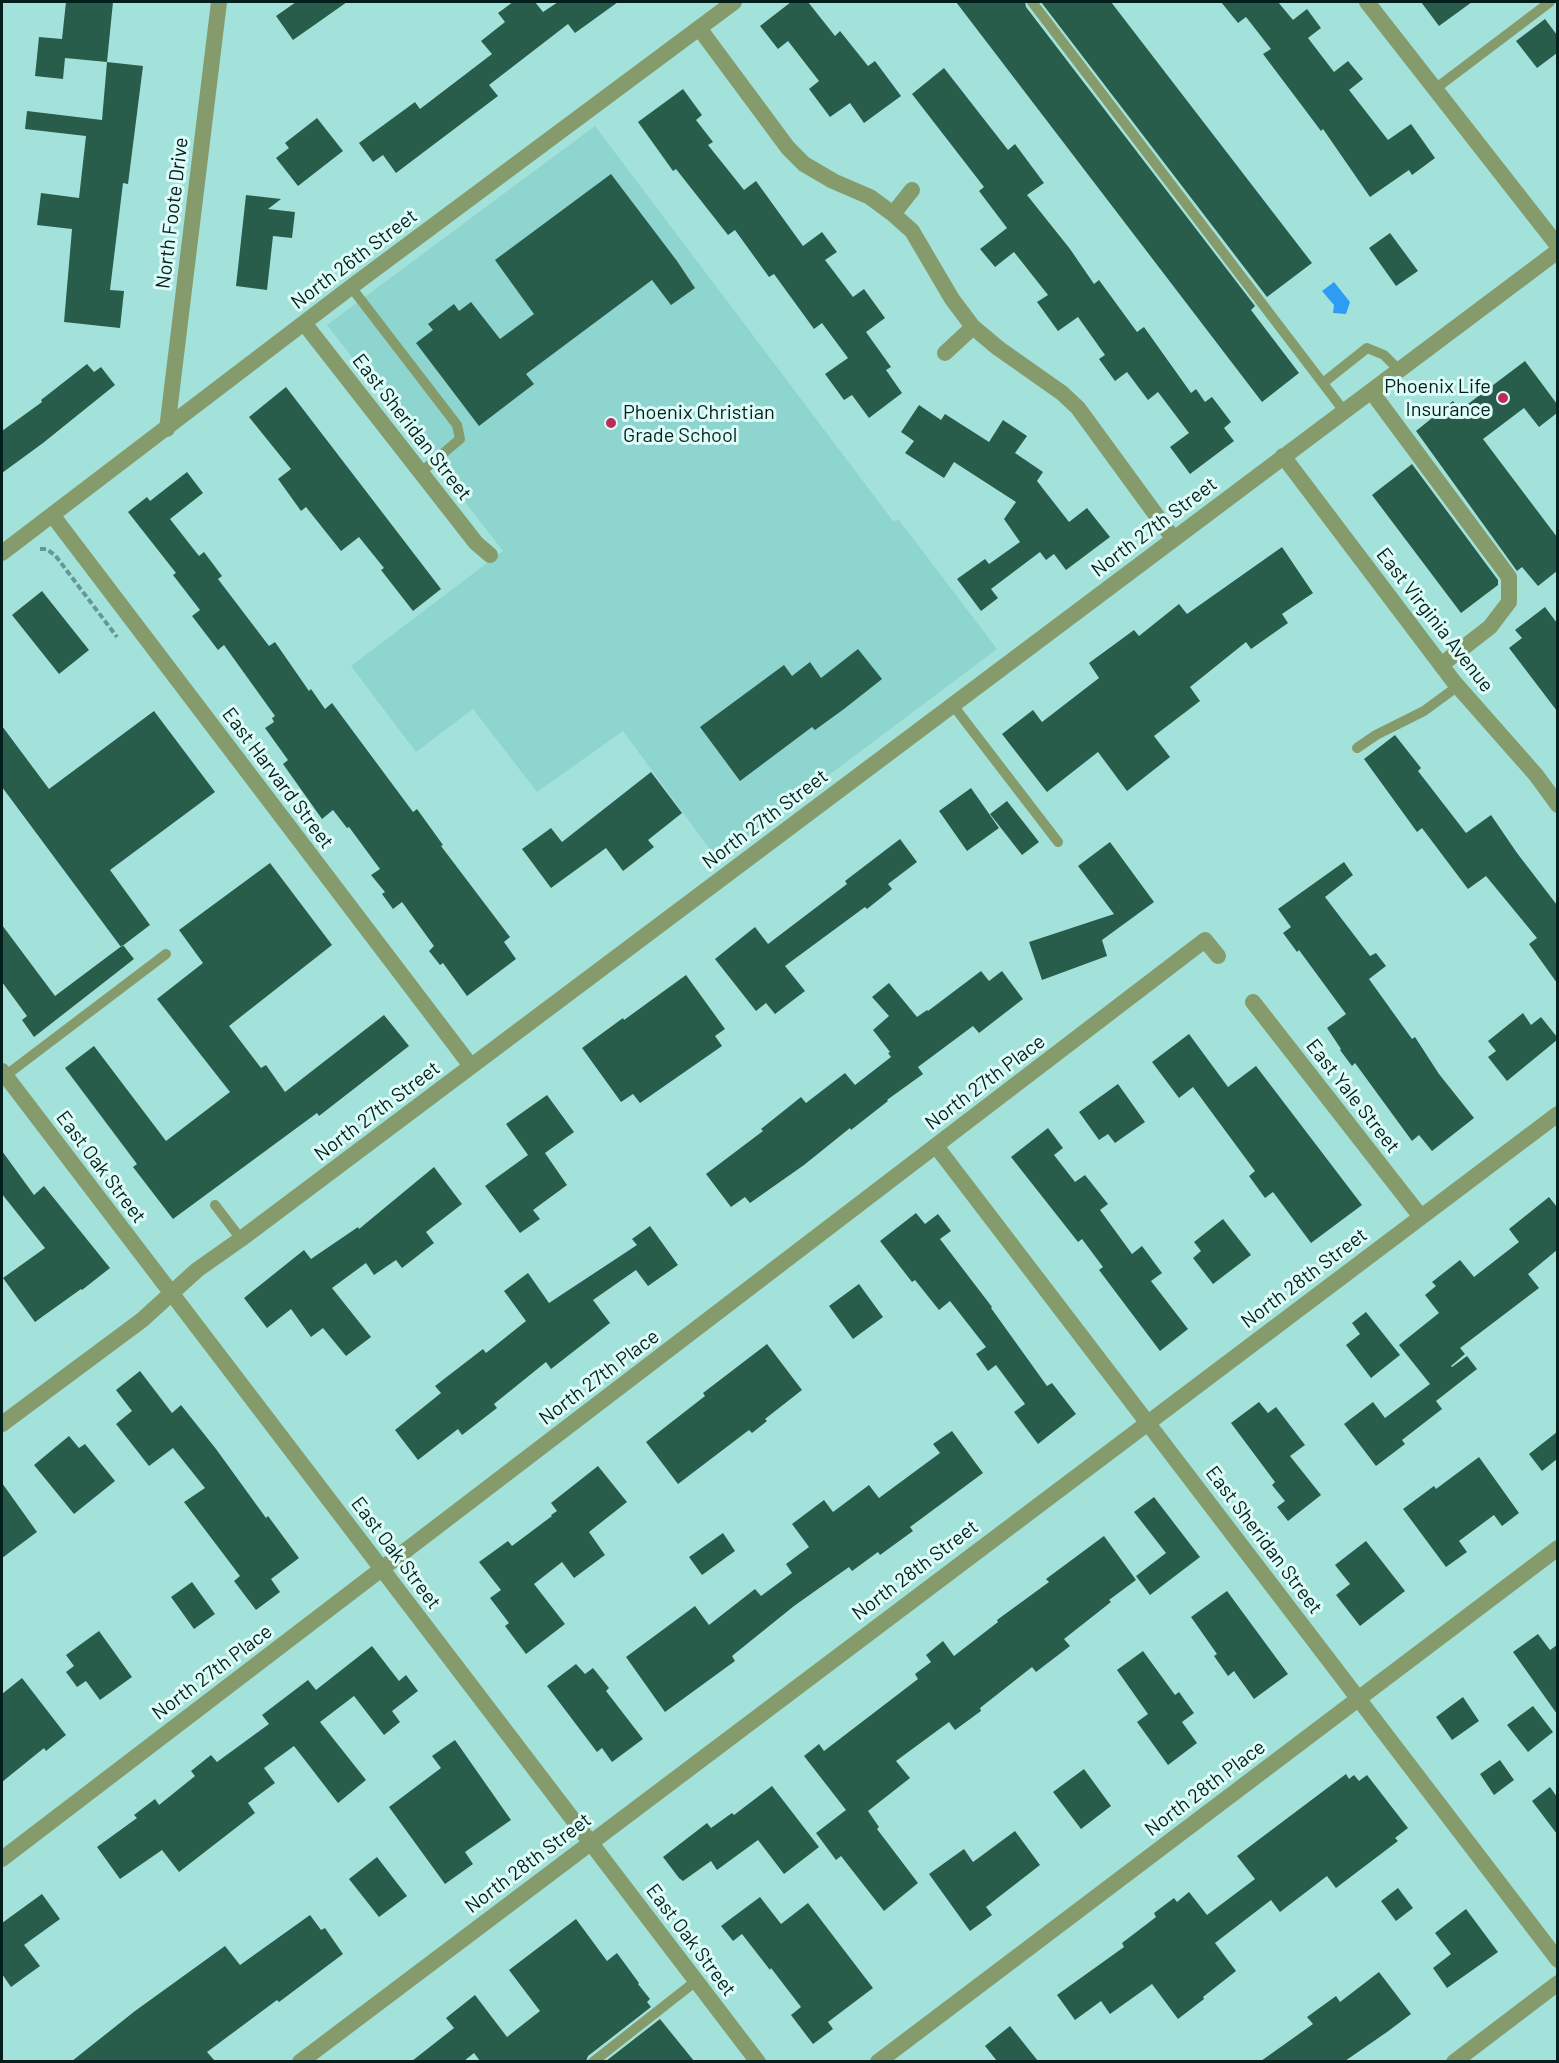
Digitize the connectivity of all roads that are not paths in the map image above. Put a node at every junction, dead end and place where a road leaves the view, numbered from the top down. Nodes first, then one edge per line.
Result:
1 (219, 2) edge
2 (734, 2) edge
3 (1032, 2) edge
4 (1367, 2) edge
5 (1550, 2) edge
6 (699, 28) junction
7 (1435, 89) junction
8 (912, 190) dead end
9 (893, 214) junction
10 (1557, 246) edge
11 (1557, 251) edge
12 (351, 287) junction
13 (304, 323) junction
14 (973, 327) junction
15 (945, 353) dead end
16 (1399, 370) junction
17 (1323, 382) junction
18 (1371, 391) junction
19 (1344, 411) junction
20 (167, 429) junction
21 (1283, 456) junction
22 (420, 472) junction
23 (52, 516) junction
24 (1173, 538) junction
25 (2, 553) edge
26 (490, 555) dead end
27 (1441, 665) junction
28 (1458, 686) junction
29 (952, 704) junction
30 (1357, 748) dead end
31 (1557, 805) edge
32 (1058, 842) dead end
33 (166, 954) dead end
34 (1218, 956) dead end
35 (1253, 1002) dead end
36 (471, 1066) junction
37 (4, 1073) edge
38 (1557, 1114) edge
39 (936, 1146) junction
40 (215, 1205) dead end
41 (1421, 1216) junction
42 (241, 1239) junction
43 (171, 1293) junction
44 (1146, 1422) junction
45 (2, 1424) edge
46 (1557, 1548) edge
47 (382, 1569) junction
48 (1358, 1698) junction
49 (590, 1842) junction
50 (2, 1859) edge
51 (1557, 1960) edge
52 (696, 1981) junction
53 (1557, 1983) edge
54 (300, 2061) edge
55 (593, 2061) edge
56 (758, 2061) edge
57 (878, 2061) edge
58 (1454, 2061) edge

1 - 20 street, North Foote Drive
2 - 6 street, North 26th Street
3 - 17 lane
4 - 7 street
5 - 7 lane
6 - 9 street
6 - 12 street, North 26th Street
7 - 10 street
8 - 9 street
9 - 14 street
11 - 16 street, North 27th Street
12 - 13 street, North 26th Street
12 - 22 lane
13 - 20 street, North 26th Street
13 - 22 street, East Sheridan Street
14 - 15 street
14 - 24 street
16 - 17 lane
16 - 18 street, North 27th Street
17 - 19 lane
18 - 19 street, North 27th Street
18 - 27 street
19 - 21 street, North 27th Street
20 - 23 street, North 26th Street
21 - 24 street, North 27th Street
21 - 27 street, East Virginia Avenue
22 - 26 street, East Sheridan Street
23 - 25 street, North 26th Street
23 - 36 street, East Harvard Street
24 - 29 street, North 27th Street
27 - 28 street, East Virginia Avenue
28 - 30 lane
28 - 31 street, East Virginia Avenue
29 - 32 lane
29 - 36 street, North 27th Street
33 - 37 lane
34 - 39 street, North 27th Place
35 - 41 street, East Yale Street
36 - 42 street, North 27th Street
37 - 43 street, East Oak Street
38 - 41 street, North 28th Street
39 - 44 street, East Sheridan Street
39 - 47 street, North 27th Place
40 - 42 lane
41 - 44 street, North 28th Street
42 - 43 street, North 27th Street
43 - 45 street, North 27th Street
43 - 47 street, East Oak Street
44 - 48 street, East Sheridan Street
44 - 49 street, North 28th Street
46 - 48 street, North 28th Place
47 - 49 street, East Oak Street
47 - 50 street, North 27th Place
48 - 51 street, East Sheridan Street
48 - 57 street, North 28th Place
49 - 52 street, East Oak Street
49 - 54 street, North 28th Street
52 - 55 lane
52 - 56 street, East Oak Street
53 - 58 street

